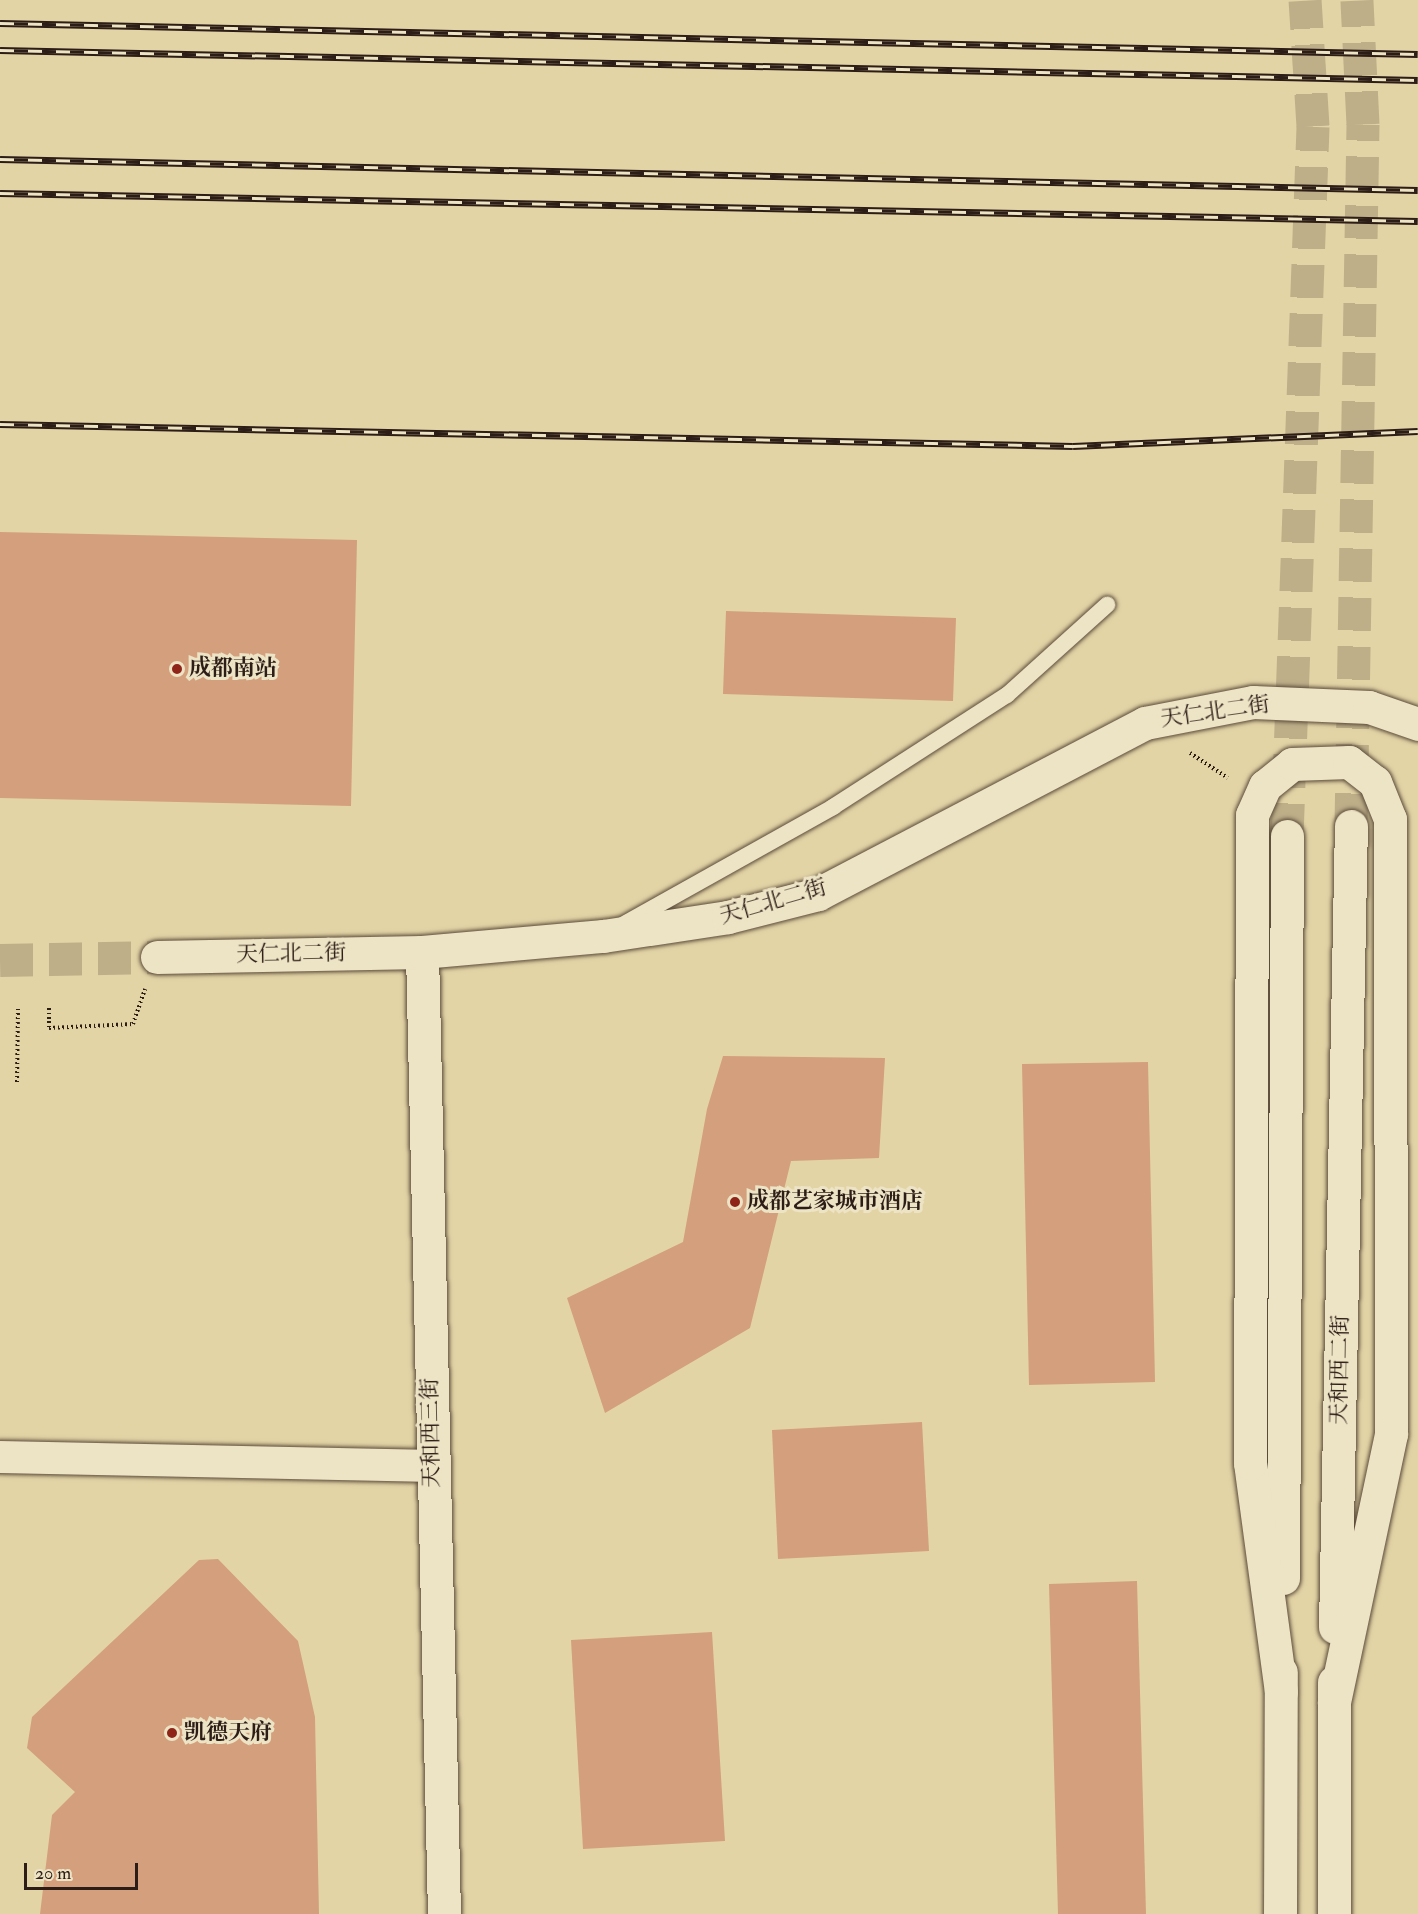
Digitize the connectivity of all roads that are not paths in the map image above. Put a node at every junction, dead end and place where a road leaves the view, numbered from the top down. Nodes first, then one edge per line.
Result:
1 (1107, 604) dead end
2 (1418, 724) edge
3 (1350, 826) tunnel mouth
4 (1287, 836) tunnel mouth
5 (603, 936) junction
6 (422, 951) junction
7 (157, 957) tunnel mouth
8 (0, 1456) edge
9 (431, 1466) junction
10 (1281, 1692) junction
11 (1334, 1702) junction
12 (444, 1914) edge
13 (1280, 1914) edge
14 (1334, 1914) edge

1 - 5 lane
2 - 5 street, 天仁北二街
3 - 11 street, 天和西二街
4 - 10 street
5 - 6 street, 天仁北二街
6 - 7 street, 天仁北二街
6 - 9 street, 天和西三街
8 - 9 street
9 - 12 street, 天和西三街
10 - 11 street
10 - 13 street
11 - 14 street, 天和西二街

